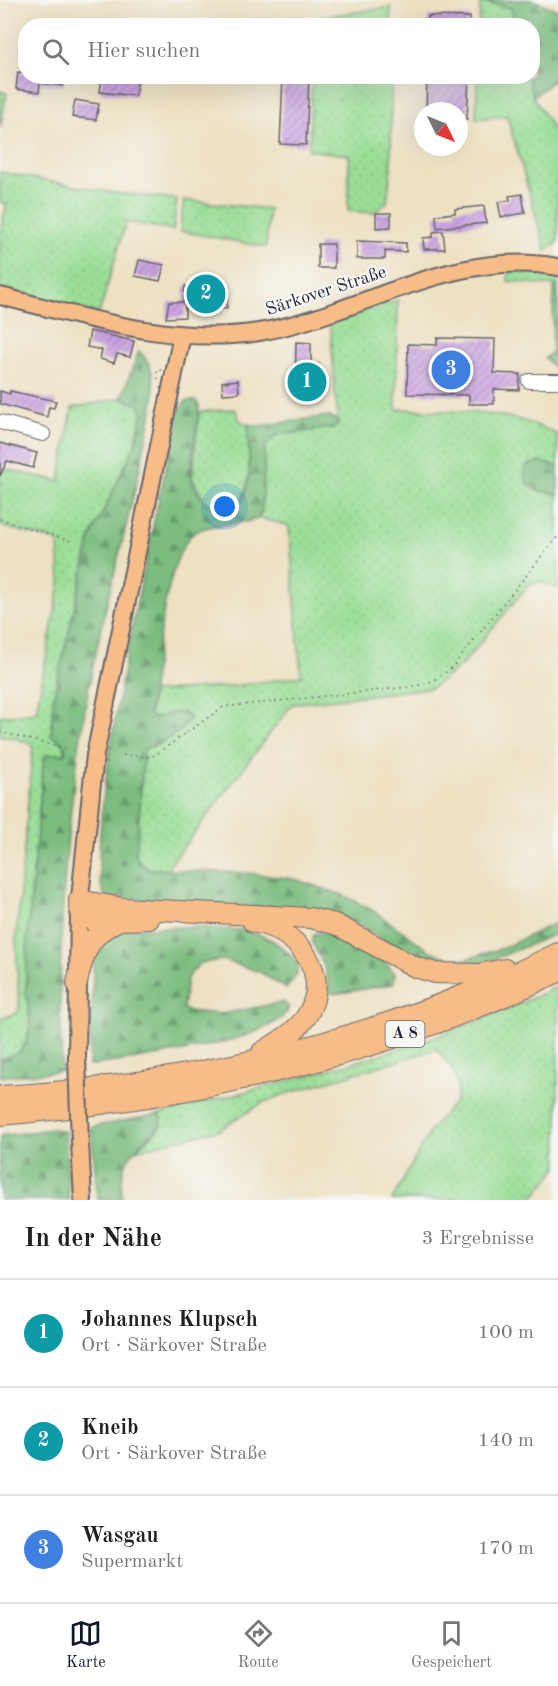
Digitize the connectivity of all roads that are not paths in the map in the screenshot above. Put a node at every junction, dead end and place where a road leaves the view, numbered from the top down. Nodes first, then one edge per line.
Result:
1 (558, 267) edge
2 (0, 296) edge
3 (182, 335) junction
4 (530, 381) dead end
5 (558, 381) edge
6 (0, 422) edge
7 (43, 434) dead end
8 (79, 904) junction
9 (116, 922) junction
10 (553, 962) edge
11 (77, 983) junction
12 (244, 1062) junction
13 (0, 1096) edge
14 (0, 1115) edge
15 (83, 1200) edge

1 - 3 main road, Särkover Straße
2 - 3 main road, Särkover Straße
3 - 8 main road
4 - 5 street
6 - 7 street
8 - 9 highway
8 - 10 highway
8 - 11 main road
9 - 11 highway
9 - 12 highway
10 - 12 highway, A 8
10 - 14 highway, A 8
11 - 15 main road, bridge
12 - 13 highway, A 8

